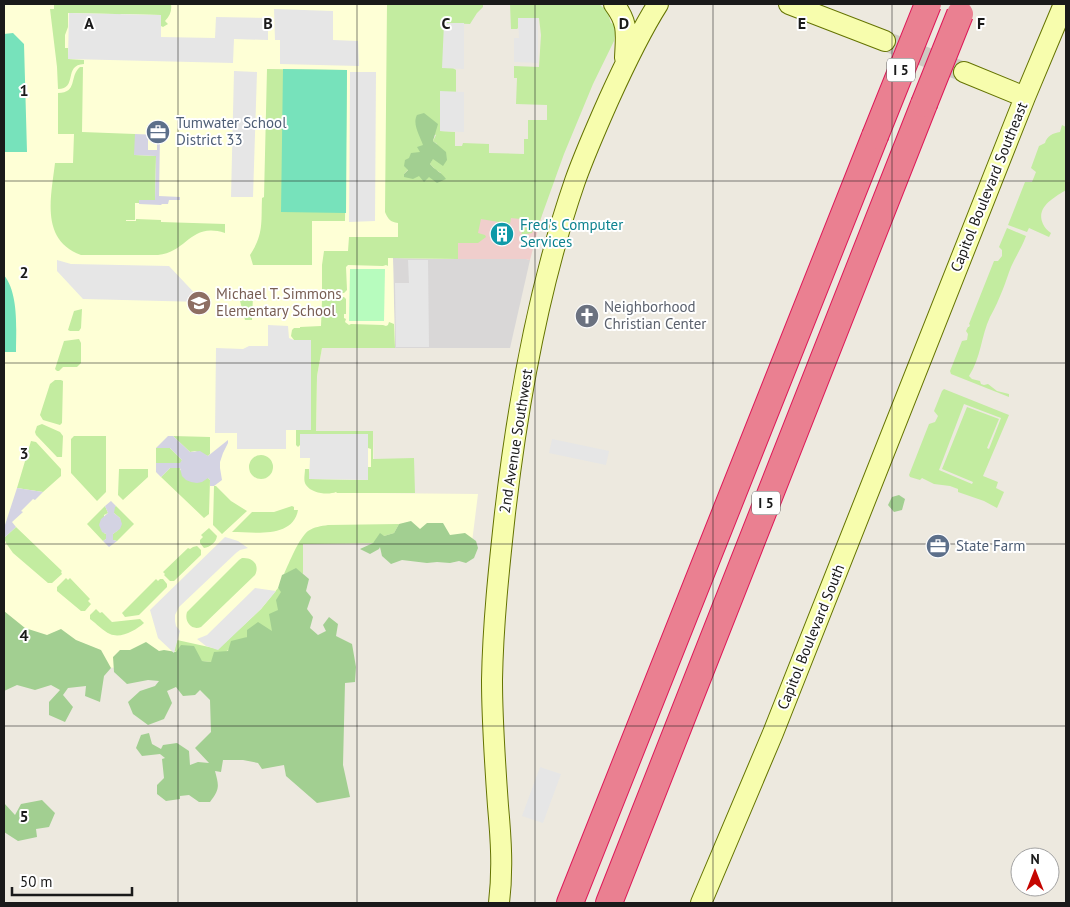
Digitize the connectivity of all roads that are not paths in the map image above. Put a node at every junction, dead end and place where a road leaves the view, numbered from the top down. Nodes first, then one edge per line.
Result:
1 (614, 4) edge
2 (658, 4) edge
3 (789, 4) edge
4 (928, 4) edge
5 (1064, 4) edge
6 (962, 9) edge
7 (885, 41) tunnel mouth
8 (624, 65) junction
9 (964, 72) tunnel mouth
10 (1025, 97) junction
11 (916, 370) joint
12 (499, 903) edge
13 (570, 903) edge
14 (609, 903) edge
15 (701, 903) edge

1 - 8 street
2 - 8 street, 2nd Avenue Southwest
3 - 7 street
4 - 13 highway, I 5, bridge
5 - 10 street, Capitol Boulevard Southeast
6 - 14 highway, I 5, bridge
8 - 12 street, 2nd Avenue Southwest
9 - 10 street
10 - 11 street, Capitol Boulevard Southeast
11 - 15 street, Capitol Boulevard South

